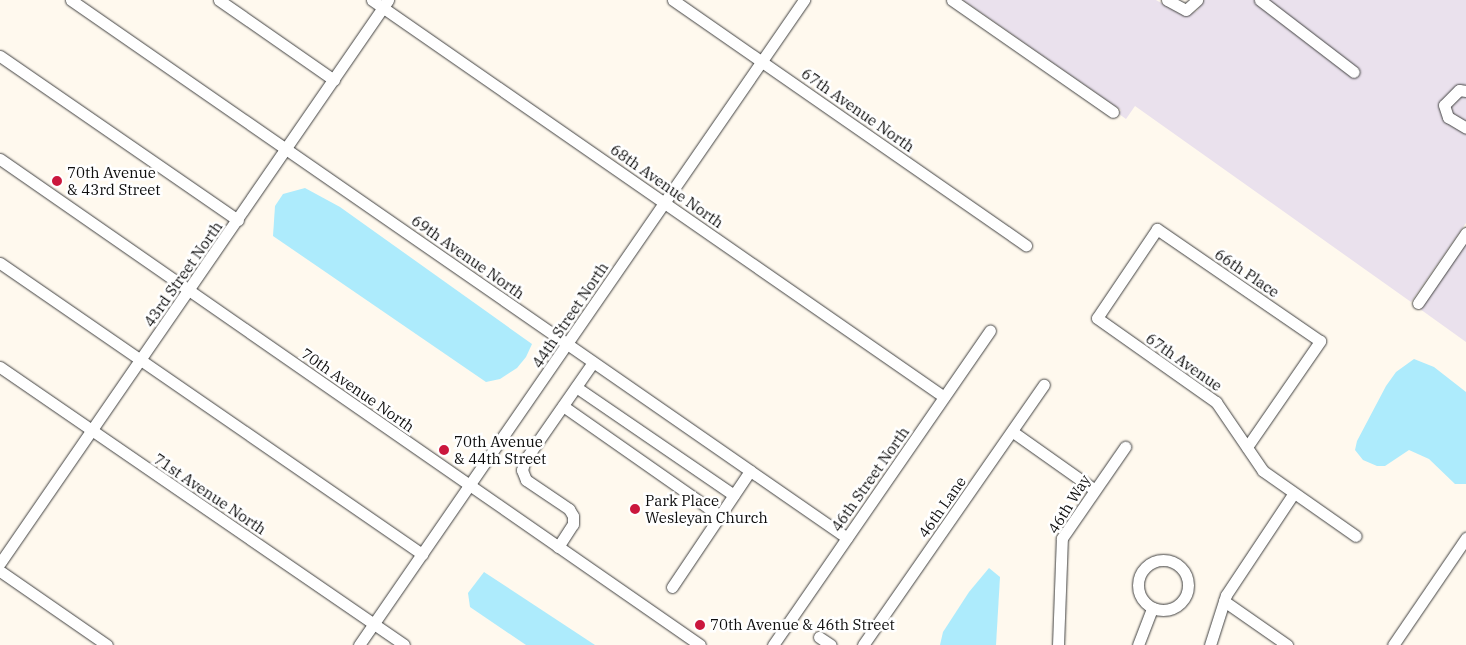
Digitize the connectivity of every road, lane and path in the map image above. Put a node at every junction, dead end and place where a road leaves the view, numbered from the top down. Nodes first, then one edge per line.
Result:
1 (71, 0) edge
2 (219, 0) edge
3 (372, 0) edge
4 (673, 0) edge
5 (804, 0) edge
6 (952, 0) edge
7 (1167, 0) edge
8 (1197, 0) edge
9 (1260, 0) edge
10 (385, 4) edge
11 (0, 56) edge
12 (761, 61) junction
13 (1354, 72) dead end
14 (334, 80) junction
15 (1466, 91) edge
16 (1113, 112) dead end
17 (1466, 128) edge
18 (287, 149) junction
19 (0, 159) edge
20 (665, 203) junction
21 (238, 220) junction
22 (1157, 229) joint
23 (1466, 233) edge
24 (1026, 245) dead end
25 (0, 263) edge
26 (190, 291) junction
27 (1418, 303) dead end
28 (990, 331) dead end
29 (568, 345) junction
30 (141, 361) junction
31 (593, 362) junction
32 (0, 367) edge
33 (1044, 385) dead end
34 (576, 387) junction
35 (944, 397) junction
36 (563, 406) junction
37 (92, 432) junction
38 (1013, 432) junction
39 (1125, 447) dead end
40 (1247, 447) junction
41 (750, 471) junction
42 (470, 485) junction
43 (1095, 490) junction
44 (1293, 494) junction
45 (734, 495) junction
46 (720, 516) junction
47 (1356, 536) dead end
48 (847, 538) junction
49 (1466, 538) edge
50 (558, 547) junction
51 (422, 554) junction
52 (0, 564) edge
53 (0, 571) edge
54 (672, 587) dead end
55 (1224, 601) junction
56 (1152, 608) junction
57 (374, 624) junction
58 (819, 637) dead end
59 (107, 645) edge
60 (359, 645) edge
61 (404, 645) edge
62 (700, 645) edge
63 (773, 645) edge
64 (830, 645) edge
65 (863, 645) edge
66 (1058, 645) edge
67 (1138, 645) edge
68 (1210, 645) edge
69 (1287, 645) edge
70 (1393, 645) edge

1 - 18 street, 69th Avenue North
2 - 14 street
3 - 10 street, 68th Avenue North
4 - 12 street, 67th Avenue North
5 - 12 street, 44th Street North
6 - 16 street
7 - 8 street
9 - 13 street
10 - 14 street, 43rd Street North
10 - 20 street, 68th Avenue North
11 - 21 street
12 - 20 street, 44th Street North
12 - 24 street, 67th Avenue North
14 - 18 street, 43rd Street North
15 - 17 street
18 - 21 street, 43rd Street North
18 - 29 street, 69th Avenue North
19 - 26 street, 70th Avenue North
20 - 29 street, 44th Street North
20 - 35 street, 68th Avenue North
21 - 26 street, 43rd Street North
22 - 40 street, 67th Avenue
22 - 40 street, 66th Place
23 - 27 street
25 - 30 street
26 - 30 street, 43rd Street North
26 - 42 street, 70th Avenue North
28 - 35 street, 46th Street North
29 - 31 street, 69th Avenue North
29 - 42 street, 44th Street North
30 - 37 street, 43rd Street North
30 - 51 street
31 - 34 street
31 - 41 street, 69th Avenue North
32 - 37 street, 71st Avenue North
33 - 38 street, 46th Lane
34 - 36 street
34 - 45 street
35 - 48 street, 46th Street North
36 - 46 street
36 - 50 street
37 - 52 street, 43rd Street North
37 - 57 street, 71st Avenue North
38 - 43 street
38 - 65 street, 46th Lane
39 - 43 street, 46th Way
40 - 44 street, 67th Avenue
41 - 45 street
41 - 48 street, 69th Avenue North
42 - 50 street, 70th Avenue North
42 - 51 street, 44th Street North
43 - 66 street, 46th Way
44 - 47 street, 67th Avenue
44 - 55 street
45 - 46 street
46 - 54 street
48 - 63 street, 46th Street North
49 - 70 street
50 - 62 street, 70th Avenue North
51 - 57 street, 44th Street North
53 - 59 street
55 - 68 street
55 - 69 street
56 - 56 street
56 - 67 street
57 - 60 street, 44th Street North
57 - 61 street, 71st Avenue North
58 - 64 street

